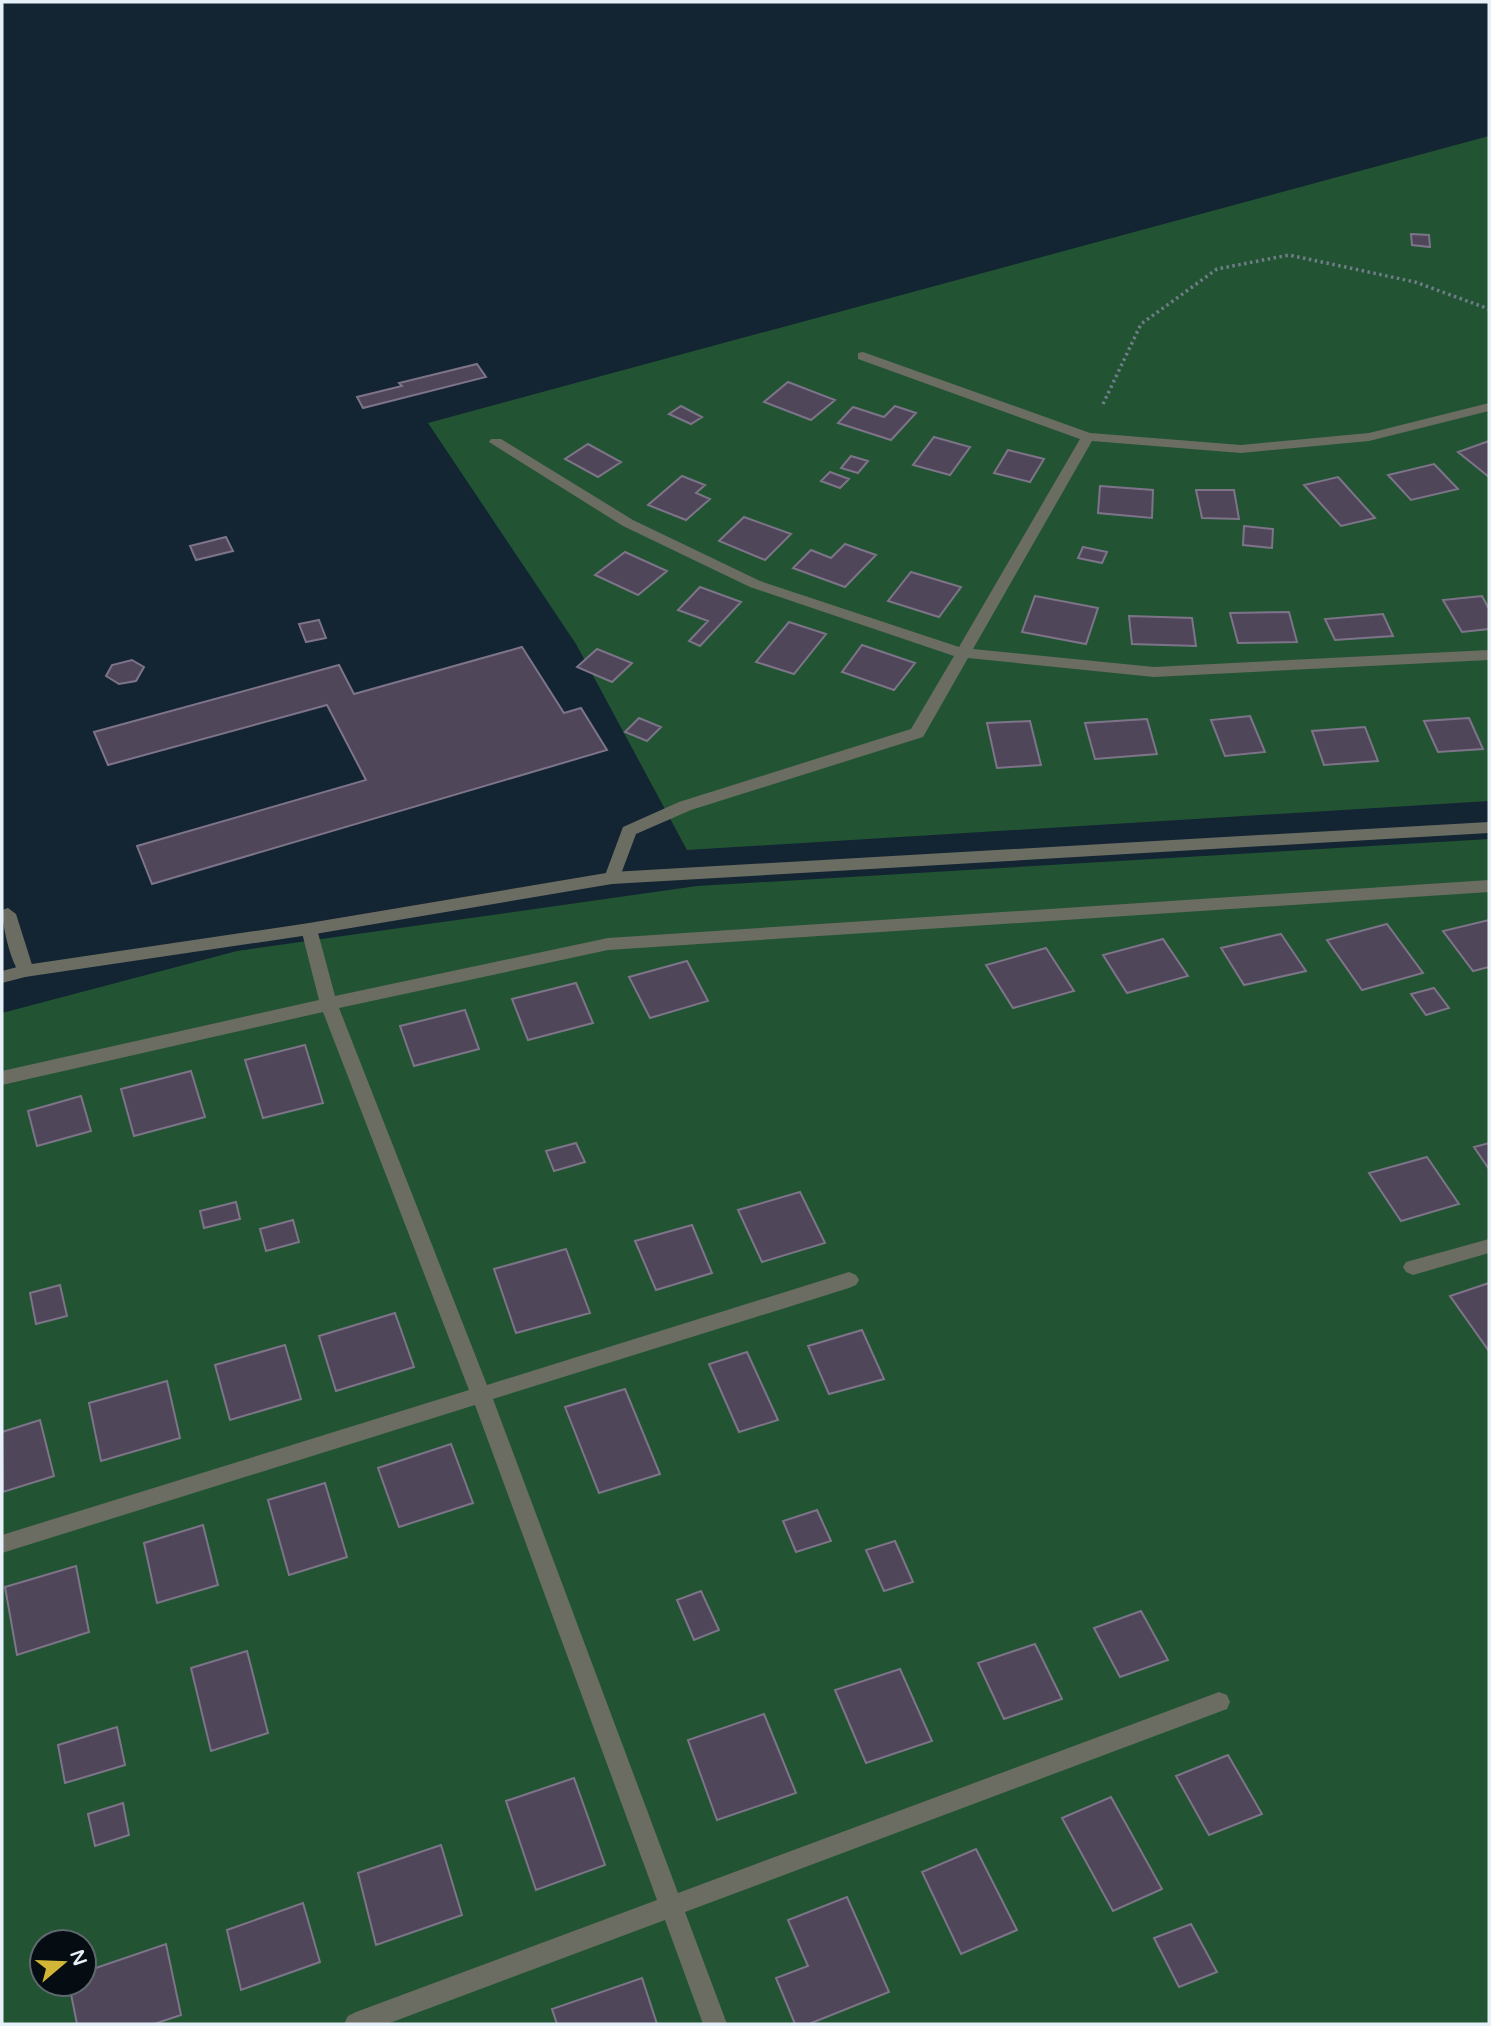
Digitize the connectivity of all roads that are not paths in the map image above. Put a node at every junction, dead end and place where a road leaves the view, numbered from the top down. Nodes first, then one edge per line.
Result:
1 (863, 356) dead end
2 (1489, 407) edge
3 (1088, 437) junction
4 (496, 442) dead end
5 (961, 653) junction
6 (1489, 654) edge
7 (1489, 827) edge
8 (612, 878) junction
9 (1489, 886) edge
10 (8, 914) dead end
11 (309, 929) junction
12 (25, 971) junction
13 (2, 977) edge
14 (329, 1004) junction
15 (2, 1079) edge
16 (1489, 1246) edge
17 (1413, 1267) dead end
18 (849, 1280) dead end
19 (481, 1395) junction
20 (2, 1544) edge
21 (1219, 1702) dead end
22 (673, 1908) junction
23 (356, 2024) edge
24 (715, 2024) edge

1 - 3 street
2 - 3 street
3 - 5 street
4 - 5 street
5 - 6 street
5 - 8 street
7 - 8 street
8 - 11 street
9 - 14 street
10 - 12 street
11 - 12 street
11 - 14 street
12 - 13 street
14 - 15 street
14 - 19 street
16 - 17 street
18 - 19 street
19 - 20 street
19 - 22 street
21 - 22 street
22 - 23 street
22 - 24 street

